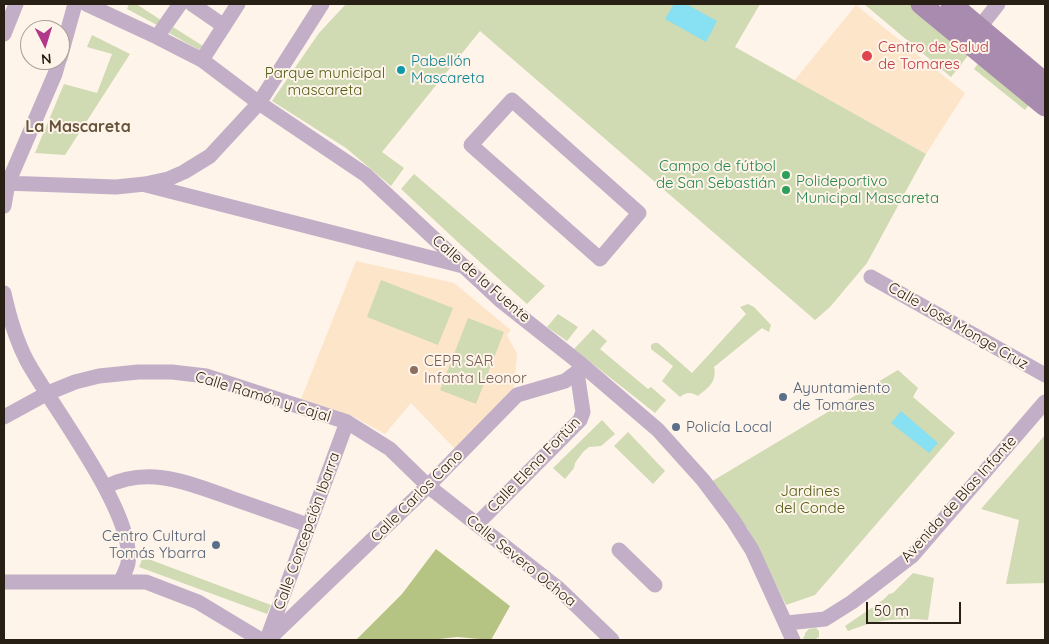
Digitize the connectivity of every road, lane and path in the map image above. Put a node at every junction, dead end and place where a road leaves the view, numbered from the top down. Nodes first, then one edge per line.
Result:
1 (16, 4) edge
2 (75, 4) edge
3 (86, 4) edge
4 (180, 4) edge
5 (192, 4) edge
6 (238, 4) edge
7 (322, 4) edge
8 (921, 4) edge
9 (950, 4) edge
10 (998, 4) edge
11 (70, 22) edge
12 (224, 26) junction
13 (979, 28) junction
14 (4, 34) edge
15 (157, 37) junction
16 (202, 60) junction
17 (57, 70) edge
18 (1045, 83) edge
19 (258, 103) junction
20 (1045, 106) edge
21 (6, 183) edge
22 (145, 184) junction
23 (4, 206) edge
24 (639, 213) joint
25 (464, 266) junction
26 (871, 276) dead end
27 (4, 293) edge
28 (579, 368) junction
29 (1045, 376) edge
30 (48, 393) junction
31 (1045, 402) edge
32 (4, 417) edge
33 (347, 422) junction
34 (428, 486) junction
35 (105, 487) junction
36 (477, 524) junction
37 (308, 525) junction
38 (619, 550) dead end
39 (121, 581) junction
40 (4, 582) edge
41 (655, 585) dead end
42 (786, 623) junction
43 (261, 640) edge
44 (267, 640) edge
45 (612, 640) edge
46 (793, 640) edge

1 - 14 street
2 - 11 street
3 - 15 street, Calle de la Fuente
4 - 15 street
5 - 12 street
6 - 12 street
7 - 19 street
8 - 20 main road
9 - 13 main road
10 - 13 street
12 - 16 street
13 - 18 main road
15 - 16 street, Calle de la Fuente
16 - 19 street, Calle de la Fuente
17 - 21 street
19 - 22 street
19 - 25 street, Calle de la Fuente
21 - 22 street
21 - 23 street
22 - 25 street
24 - 24 street
25 - 28 street, Calle de la Fuente
26 - 29 street, Calle José Monge Cruz
27 - 30 street
28 - 34 street, Calle Carlos Cano
28 - 36 street, Calle Elena Fortún
28 - 42 street, Calle de la Fuente
30 - 32 street, Calle Ramón y Cajal
30 - 33 street, Calle Ramón y Cajal
30 - 35 street
31 - 42 street, Avenida de Blas Infante
33 - 34 street, Calle Ramón y Cajal
33 - 37 street, Calle Concepción Ibarra
34 - 36 street, Calle Severo Ochoa
34 - 44 street, Calle Carlos Cano
35 - 37 street
35 - 39 street
36 - 45 street, Calle Severo Ochoa
37 - 44 street, Calle Concepción Ibarra
38 - 41 street
39 - 40 street
39 - 43 street
42 - 46 street, Calle de la Fuente

